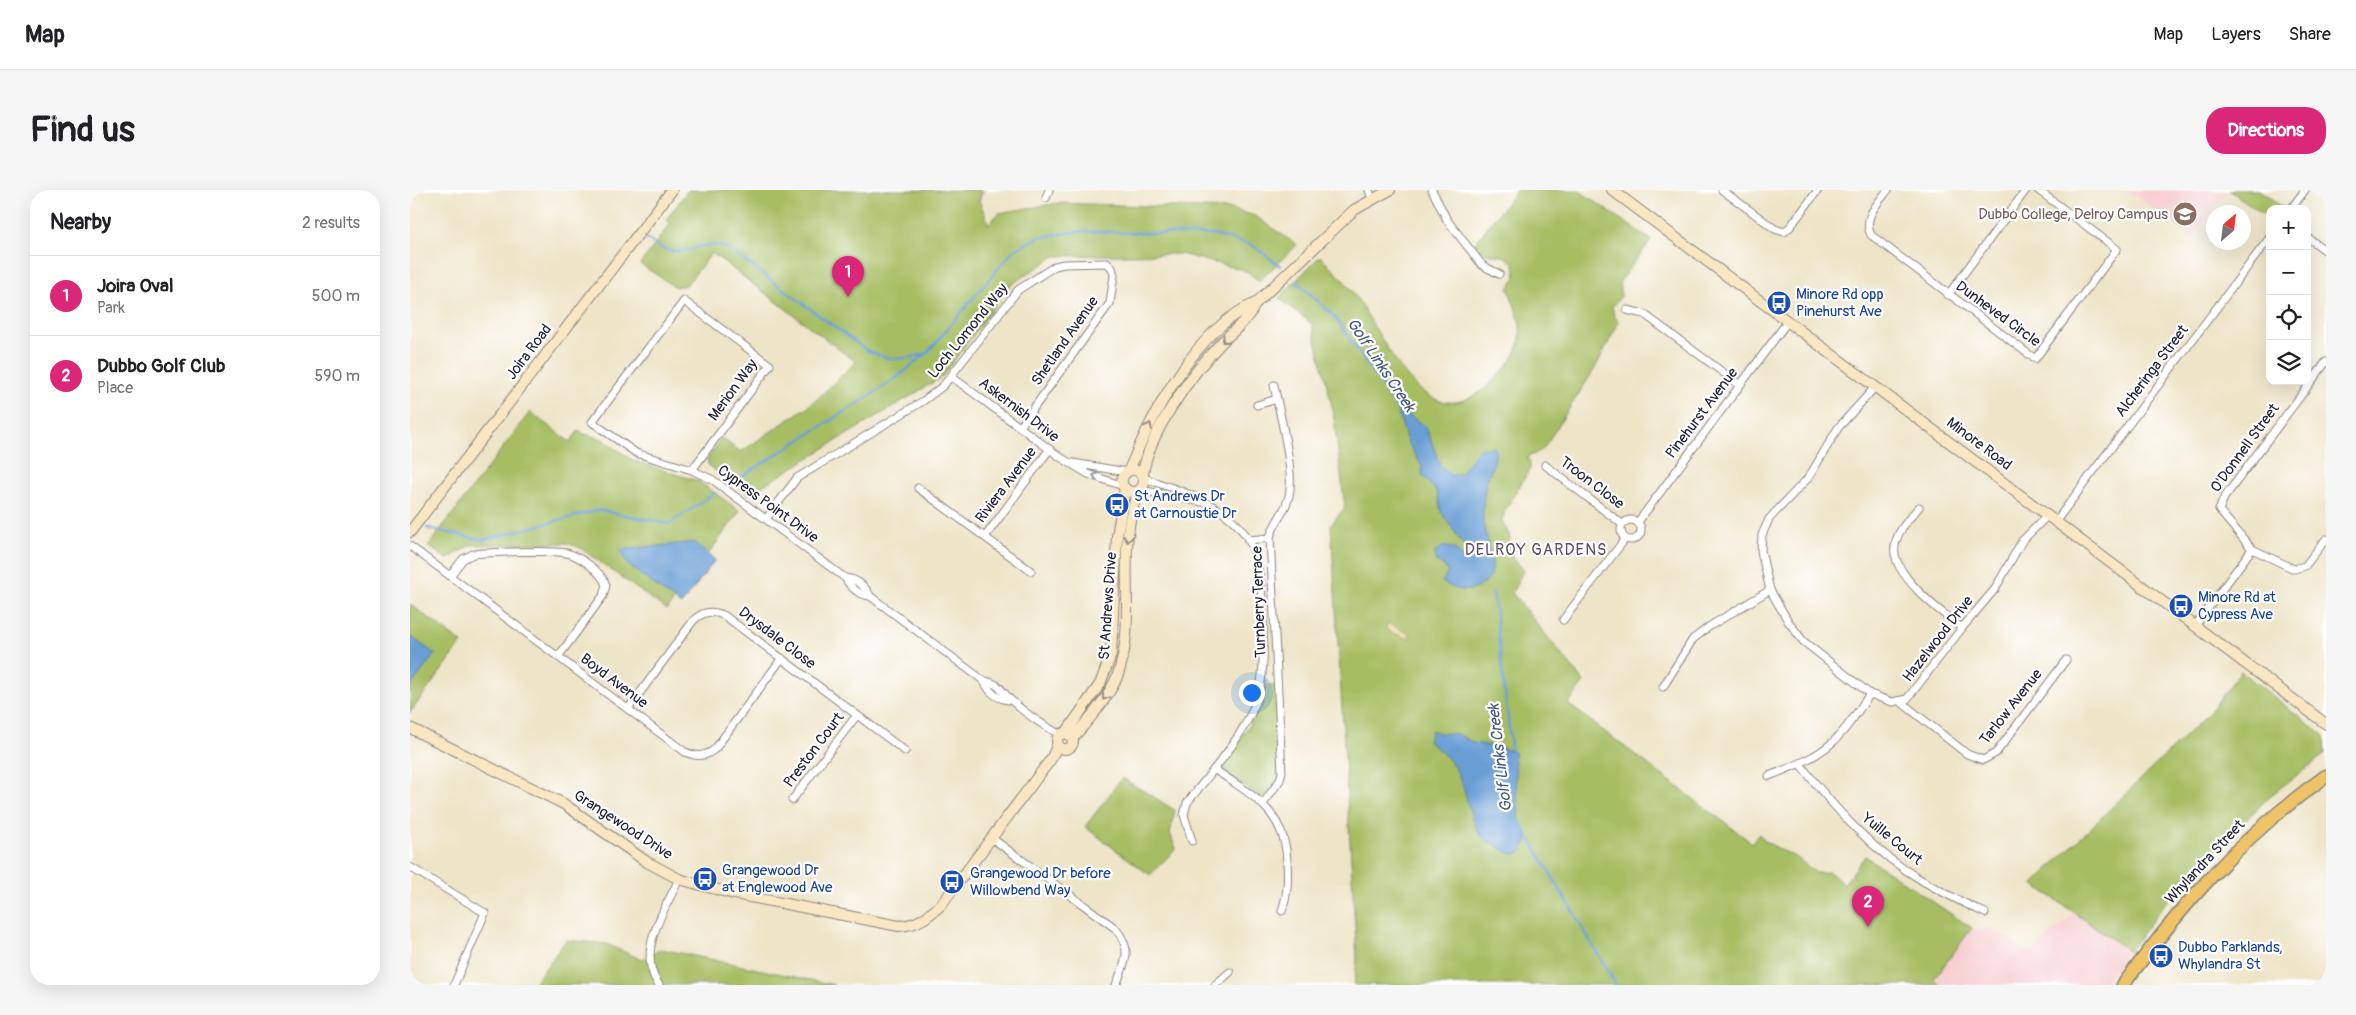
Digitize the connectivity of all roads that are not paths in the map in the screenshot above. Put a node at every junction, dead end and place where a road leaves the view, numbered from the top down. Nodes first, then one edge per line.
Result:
1 (672, 190) edge
2 (1049, 190) edge
3 (1390, 190) edge
4 (1432, 190) edge
5 (1612, 190) edge
6 (1722, 190) edge
7 (1818, 190) edge
8 (2026, 190) edge
9 (2038, 190) edge
10 (2305, 190) edge
11 (1885, 191) edge
12 (1370, 194) edge
13 (1046, 198) dead end
14 (2294, 205) edge
15 (2311, 240) edge
16 (2266, 242) edge
17 (2326, 251) edge
18 (1110, 266) joint
19 (1499, 274) dead end
20 (1948, 295) junction
21 (684, 301) joint
22 (1256, 303) junction
23 (1627, 310) dead end
24 (1788, 321) junction
25 (2326, 362) edge
26 (952, 377) junction
27 (1274, 385) dead end
28 (1740, 385) junction
29 (1876, 386) junction
30 (1277, 399) junction
31 (1257, 405) dead end
32 (1020, 427) junction
33 (1049, 450) junction
34 (1070, 463) junction
35 (1545, 465) dead end
36 (692, 470) junction
37 (1128, 471) junction
38 (1144, 476) junction
39 (1124, 487) junction
40 (918, 488) dead end
41 (1139, 491) junction
42 (1205, 502) junction
43 (1919, 507) dead end
44 (2052, 518) junction
45 (766, 519) junction
46 (1638, 522) junction
47 (1622, 524) junction
48 (410, 532) edge
49 (985, 537) junction
50 (1270, 538) junction
51 (1625, 539) junction
52 (2326, 539) edge
53 (1248, 540) junction
54 (410, 546) edge
55 (2252, 549) junction
56 (1031, 571) dead end
57 (450, 576) junction
58 (1770, 590) junction
59 (1563, 620) dead end
60 (2195, 626) junction
61 (1962, 628) junction
62 (558, 656) junction
63 (782, 658) junction
64 (2066, 660) dead end
65 (1663, 687) dead end
66 (1870, 694) junction
67 (1901, 702) junction
68 (628, 709) junction
69 (857, 715) junction
70 (2326, 724) edge
71 (410, 728) edge
72 (1063, 740) junction
73 (905, 751) dead end
74 (1800, 764) junction
75 (1214, 769) junction
76 (1769, 776) dead end
77 (2326, 776) edge
78 (792, 800) dead end
79 (1263, 804) junction
80 (993, 839) junction
81 (1192, 841) dead end
82 (410, 867) edge
83 (679, 879) junction
84 (1282, 911) dead end
85 (1985, 913) dead end
86 (1230, 972) dead end
87 (454, 985) edge
88 (659, 985) edge
89 (1116, 985) edge
90 (1215, 985) edge
91 (2123, 985) edge

1 - 48 street, Joira Road
2 - 13 street
3 - 12 street
4 - 19 street
5 - 24 street, Minore Road
6 - 7 street
8 - 20 street
9 - 20 street, Dunheved Circle
10 - 14 street
11 - 20 street, Dunheved Circle
12 - 22 street
15 - 17 street
16 - 44 street, Alcheringa Street
18 - 26 street, Loch Lomond Way
18 - 32 street, Shetland Avenue
21 - 36 street, Merion Way
21 - 36 street, Cypress Point Drive
37 -> 22 street
22 -> 38 street
23 - 28 street
24 - 28 street, Pinehurst Avenue
24 - 29 street, Minore Road
25 - 55 street, O'Donnell Street
26 - 32 street, Askernish Drive
26 - 45 street, Loch Lomond Way
27 - 30 street, Turnberry Terrace
28 - 46 street, Pinehurst Avenue
29 - 44 street, Minore Road
29 - 58 street, Hazelwood Drive
30 - 31 street
30 - 50 street, Turnberry Terrace
32 - 33 street, Askernish Drive
33 - 34 street, Askernish Drive
33 - 49 street, Riviera Avenue
34 - 37 street, Askernish Drive
39 -> 34 street, Askernish Drive
35 - 47 street, Troon Close
36 - 45 street, Cypress Point Drive
37 - 38 street
37 - 39 street
38 - 41 street
38 - 42 street
39 - 41 street
39 - 72 street, St Andrews Drive
40 - 49 street, Riviera Avenue
41 - 42 street
41 -> 72 street, St Andrews Drive
42 - 53 street
43 - 61 street
44 - 60 street, Minore Road
44 - 61 street, Hazelwood Drive
45 - 72 street, Cypress Point Drive
46 - 47 street
46 - 51 street
47 - 51 street
49 - 56 street, Riviera Avenue
50 - 53 street
50 - 79 street, Turnberry Terrace
51 - 59 street
52 - 55 street
53 - 75 street
54 - 57 street, Boyd Avenue
55 - 60 street
57 - 62 street, Boyd Avenue
57 - 62 street
58 - 65 street
58 - 66 street, Hazelwood Drive
60 - 70 street, Minore Road
61 - 67 street, Hazelwood Drive
62 - 68 street, Boyd Avenue
63 - 68 street, Drysdale Close
63 - 68 street, Boyd Avenue
63 - 69 street, Drysdale Close
64 - 67 street, Tarlow Avenue
66 - 67 street, Hazelwood Drive
66 - 74 street
69 - 73 street, Drysdale Close
69 - 78 street, Preston Court
71 - 83 street, Grangewood Drive
72 - 80 street, Grangewood Drive
74 - 76 street
74 - 85 street, Yuille Court
75 - 79 street
75 - 81 street
77 - 91 highway, Whylandra Street
79 - 84 street
80 - 83 street, Grangewood Drive
80 - 89 street
82 - 87 street
83 - 88 street
86 - 90 street

